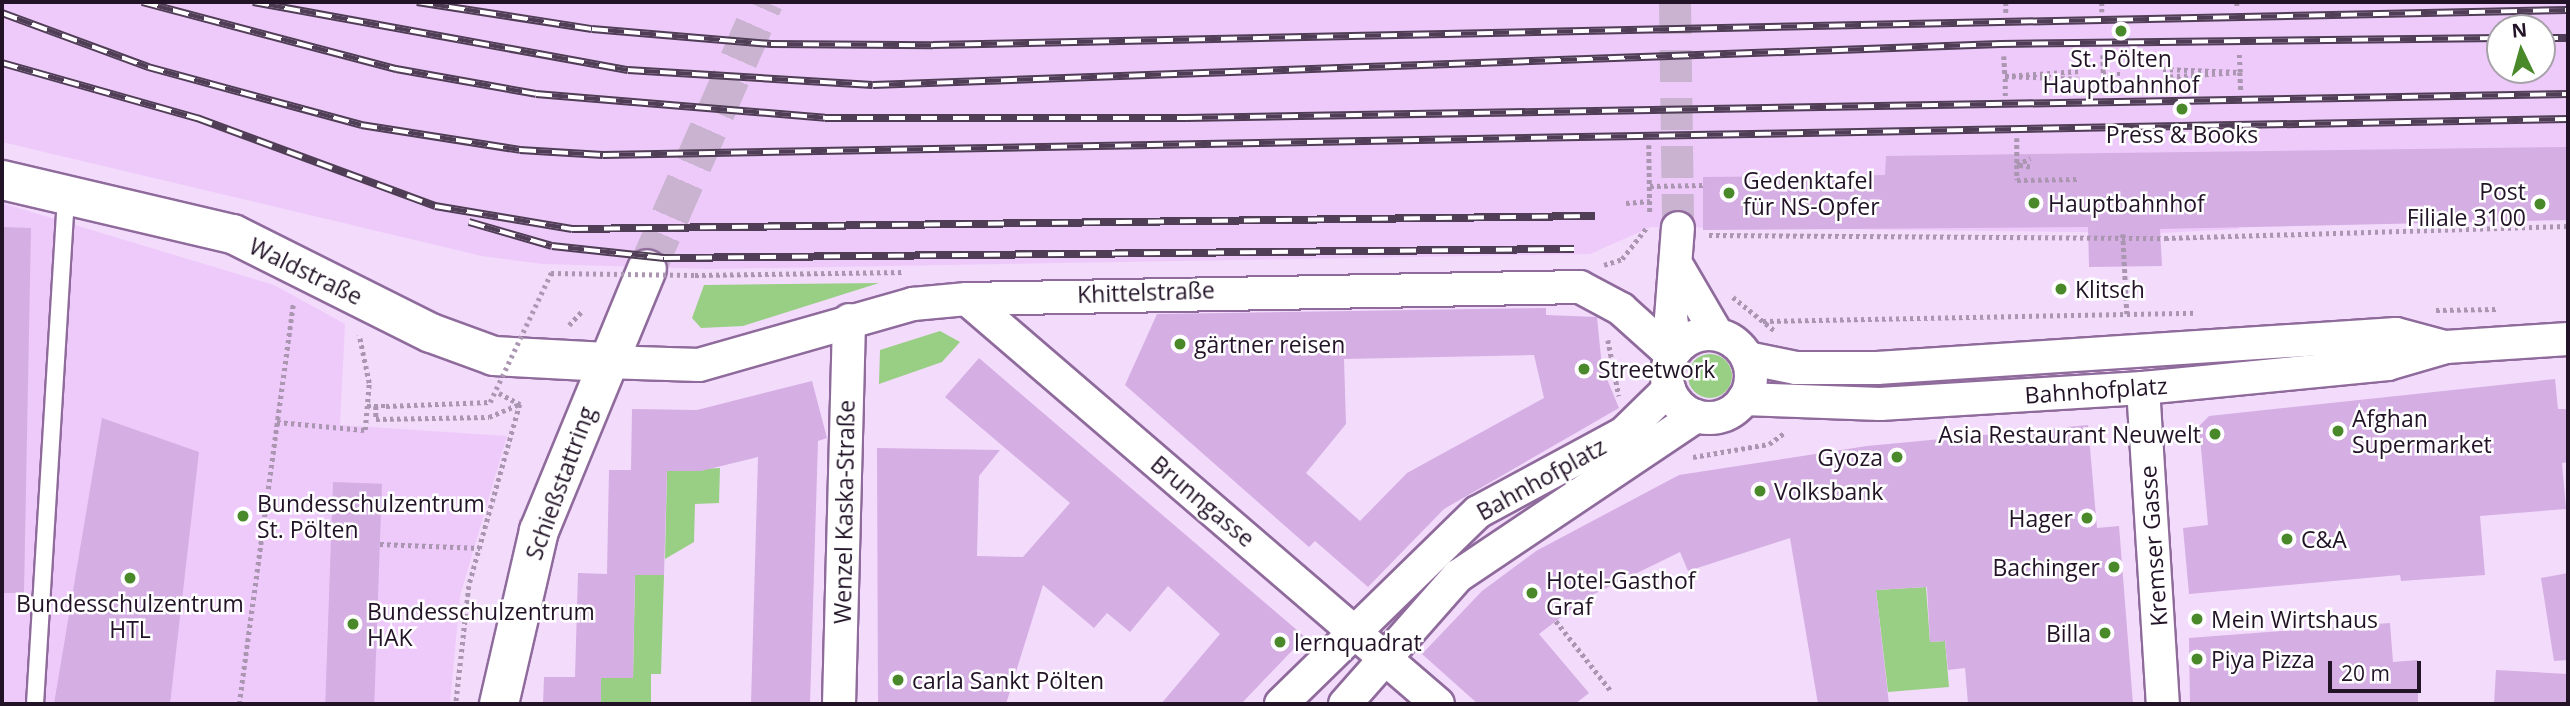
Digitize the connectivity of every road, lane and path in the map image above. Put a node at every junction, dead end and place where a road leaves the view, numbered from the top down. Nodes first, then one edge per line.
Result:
1 (2006, 2) edge
2 (2102, 2) edge
3 (2102, 12) dead end
4 (2006, 14) dead end
5 (2239, 52) dead end
6 (2103, 55) dead end
7 (2004, 57) dead end
8 (2163, 69) dead end
9 (2080, 71) dead end
10 (2239, 72) junction
11 (2103, 74) junction
12 (2123, 74) dead end
13 (2005, 76) junction
14 (2163, 77) dead end
15 (2081, 79) dead end
16 (2241, 92) dead end
17 (2104, 95) dead end
18 (2005, 96) dead end
19 (2017, 138) dead end
20 (1649, 145) dead end
21 (2030, 158) dead end
22 (2017, 165) junction
23 (2030, 167) dead end
24 (2077, 179) dead end
25 (2, 180) edge
26 (1703, 185) dead end
27 (1650, 186) junction
28 (71, 196) junction
29 (1650, 201) junction
30 (1626, 203) dead end
31 (2568, 226) edge
32 (1689, 231) joint
33 (2123, 236) junction
34 (1605, 264) dead end
35 (298, 267) junction
36 (1679, 269) junction
37 (647, 270) tunnel mouth
38 (915, 272) dead end
39 (1724, 289) dead end
40 (967, 299) junction
41 (1621, 309) junction
42 (2127, 313) junction
43 (2203, 313) dead end
44 (849, 320) junction
45 (1717, 334) junction
46 (2568, 340) edge
47 (2446, 347) junction
48 (1674, 352) junction
49 (2141, 354) junction
50 (1747, 358) junction
51 (606, 362) junction
52 (369, 383) dead end
53 (2143, 388) junction
54 (1669, 389) junction
55 (1744, 400) junction
56 (367, 406) junction
57 (376, 406) junction
58 (1696, 416) junction
59 (277, 422) junction
60 (1624, 433) junction
61 (380, 544) dead end
62 (480, 548) junction
63 (1556, 621) dead end
64 (1354, 628) junction
65 (1386, 660) junction
66 (1611, 691) dead end
67 (35, 704) edge
68 (239, 704) edge
69 (456, 704) edge
70 (499, 704) edge
71 (839, 704) edge
72 (1281, 704) edge
73 (1345, 704) edge
74 (1438, 704) edge
75 (2162, 704) edge

1 - 4 path
2 - 3 path
5 - 10 path
6 - 11 path
7 - 13 path
8 - 10 path
9 - 13 path
10 - 14 path
10 - 16 path
11 - 12 path
11 - 17 path
13 - 15 path
13 - 18 path
19 - 22 path
20 - 27 path
21 - 22 path
22 - 23 path
22 - 24 path
25 - 28 street, Waldstraße
26 - 27 path
27 - 29 path
28 - 35 street, Waldstraße
28 - 67 lane
29 - 30 path
29 - 34 path
31 - 33 path
32 - 33 path
32 - 36 street
33 - 42 path
35 - 51 street, Waldstraße
35 - 59 path
36 - 45 street
36 - 48 street
37 - 51 street, Schießstattring
38 - 57 path, bridge
39 - 42 path
40 - 41 street, Khittelstraße
40 - 44 street, Khittelstraße
40 - 64 street, Brunngasse
41 - 48 street, Khittelstraße
41 - 60 path
42 - 43 path
42 - 49 path
44 - 51 street, Khittelstraße
44 - 71 street, Wenzel Kaska-Straße
45 - 48 street
45 - 50 street
46 - 47 street, Bahnhofplatz
47 - 49 street, Bahnhofplatz
47 - 53 street, Bahnhofplatz
48 - 54 street
49 - 50 street, Bahnhofplatz
50 - 55 street
51 - 70 street, Schießstattring
52 - 56 path
53 - 55 street, Bahnhofplatz
53 - 75 street, Kremser Gasse
54 - 58 street
54 - 60 street, Bahnhofplatz
55 - 58 street
56 - 57 path
56 - 59 path
57 - 62 path
58 - 65 street, Bahnhofplatz
59 - 68 path
60 - 64 street, Bahnhofplatz
61 - 62 path
62 - 69 path
63 - 66 path
64 - 65 street, Brunngasse
64 - 72 street, Bahnhofplatz
65 - 73 street, Bahnhofplatz
65 - 74 street, Brunngasse

